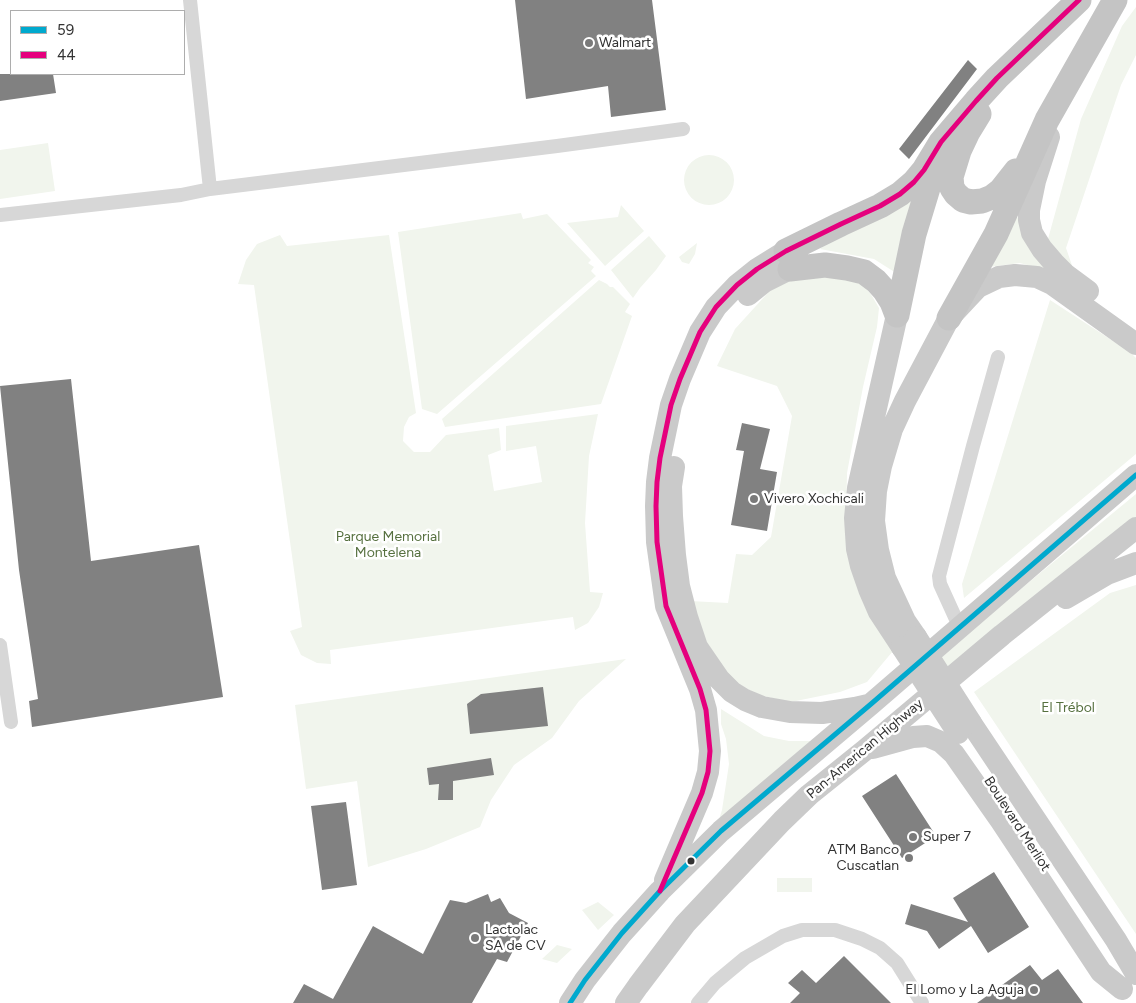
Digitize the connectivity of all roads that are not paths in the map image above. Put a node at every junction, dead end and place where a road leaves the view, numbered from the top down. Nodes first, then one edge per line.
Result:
1 (190, 0) edge
2 (1079, 0) edge
3 (1114, 0) edge
4 (1018, 59) junction
5 (1064, 93) junction
6 (976, 101) junction
7 (1047, 120) junction
8 (683, 129) dead end
9 (210, 189) junction
10 (0, 215) edge
11 (788, 260) junction
12 (897, 315) junction
13 (949, 318) junction
14 (1136, 324) edge
15 (1136, 344) edge
16 (998, 357) dead end
17 (1136, 475) edge
18 (1136, 528) edge
19 (1136, 563) edge
20 (960, 628) junction
21 (1002, 636) junction
22 (909, 642) junction
23 (0, 645) edge
24 (709, 684) junction
25 (871, 704) junction
26 (11, 722) dead end
27 (965, 728) junction
28 (865, 750) junction
29 (660, 891) junction
30 (1116, 940) junction
31 (1136, 963) edge
32 (1127, 992) edge
33 (570, 1003) edge
34 (626, 1003) edge
35 (698, 1003) edge
36 (922, 1003) edge

1 - 9 street
2 - 4 highway
3 - 5 highway
4 - 6 highway
4 - 7 highway
5 - 7 highway
5 - 14 main road
6 - 11 highway
6 - 12 highway
7 - 13 highway
8 - 9 street
9 - 10 street
11 - 12 highway
11 - 24 main road
12 - 22 main road
13 - 15 main road
13 - 22 main road
16 - 20 street
17 - 20 main road
18 - 21 main road, Pan-American Highway
19 - 21 main road
20 - 25 main road
21 - 28 main road, Pan-American Highway
22 - 27 main road, Boulevard Merliot, bridge
23 - 26 street
24 - 25 main road
24 - 29 main road
25 - 29 main road
27 - 30 main road, Boulevard Merliot
27 - 32 main road, Boulevard Merliot
28 - 32 main road
28 - 34 main road, Pan-American Highway
29 - 33 main road
30 - 31 main road
30 - 32 main road, Boulevard Merliot
35 - 36 street

